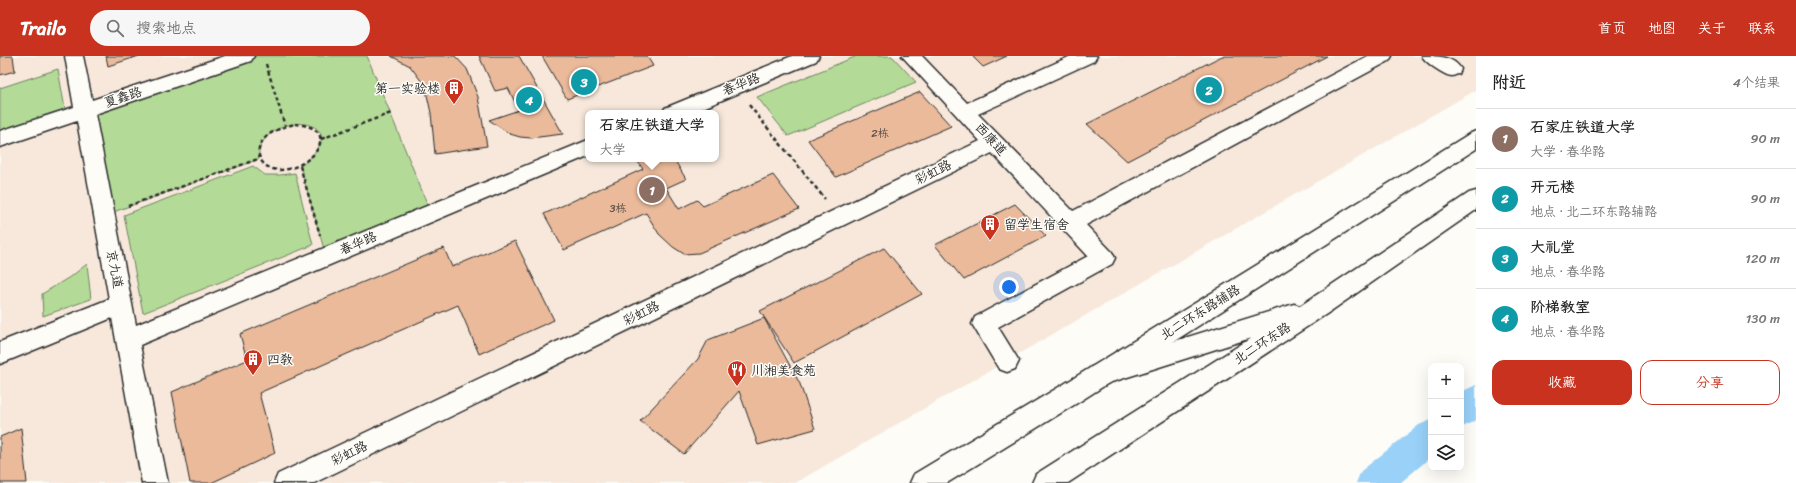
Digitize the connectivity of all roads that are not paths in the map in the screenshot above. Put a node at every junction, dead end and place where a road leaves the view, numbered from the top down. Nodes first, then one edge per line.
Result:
1 (74, 56) edge
2 (245, 56) edge
3 (810, 56) edge
4 (911, 56) edge
5 (1088, 56) edge
6 (1383, 56) edge
7 (1432, 56) edge
8 (1452, 69) dead end
9 (85, 110) junction
10 (679, 110) edge
11 (965, 112) junction
12 (0, 139) edge
13 (1476, 139) edge
14 (995, 142) junction
15 (585, 149) edge
16 (1476, 199) edge
17 (1070, 223) junction
18 (122, 304) junction
19 (1320, 306) junction
20 (128, 339) junction
21 (0, 353) edge
22 (1007, 361) dead end
23 (1099, 375) junction
24 (155, 483) edge
25 (287, 483) edge
26 (923, 483) edge
27 (1045, 483) edge

1 - 9 main road, 京九道
2 - 9 main road, 夏鑫路
3 - 10 main road, 春华路
4 - 11 main road, 西康道
5 - 11 main road
6 - 17 main road
7 - 8 main road
9 - 12 main road, 夏鑫路
9 - 18 main road, 京九道
11 - 14 main road, 西康道
13 - 23 main road, 北二环东路辅路
14 - 17 main road, 西康道
14 - 25 main road, 彩虹路
15 - 20 main road, 春华路
16 - 19 main road, 北二环东路
17 - 22 main road, 西康道
18 - 20 main road, 京九道
18 - 21 main road
19 - 23 main road
19 - 27 main road, 北二环东路
20 - 24 main road, 京九道
23 - 26 main road, 北二环东路辅路

